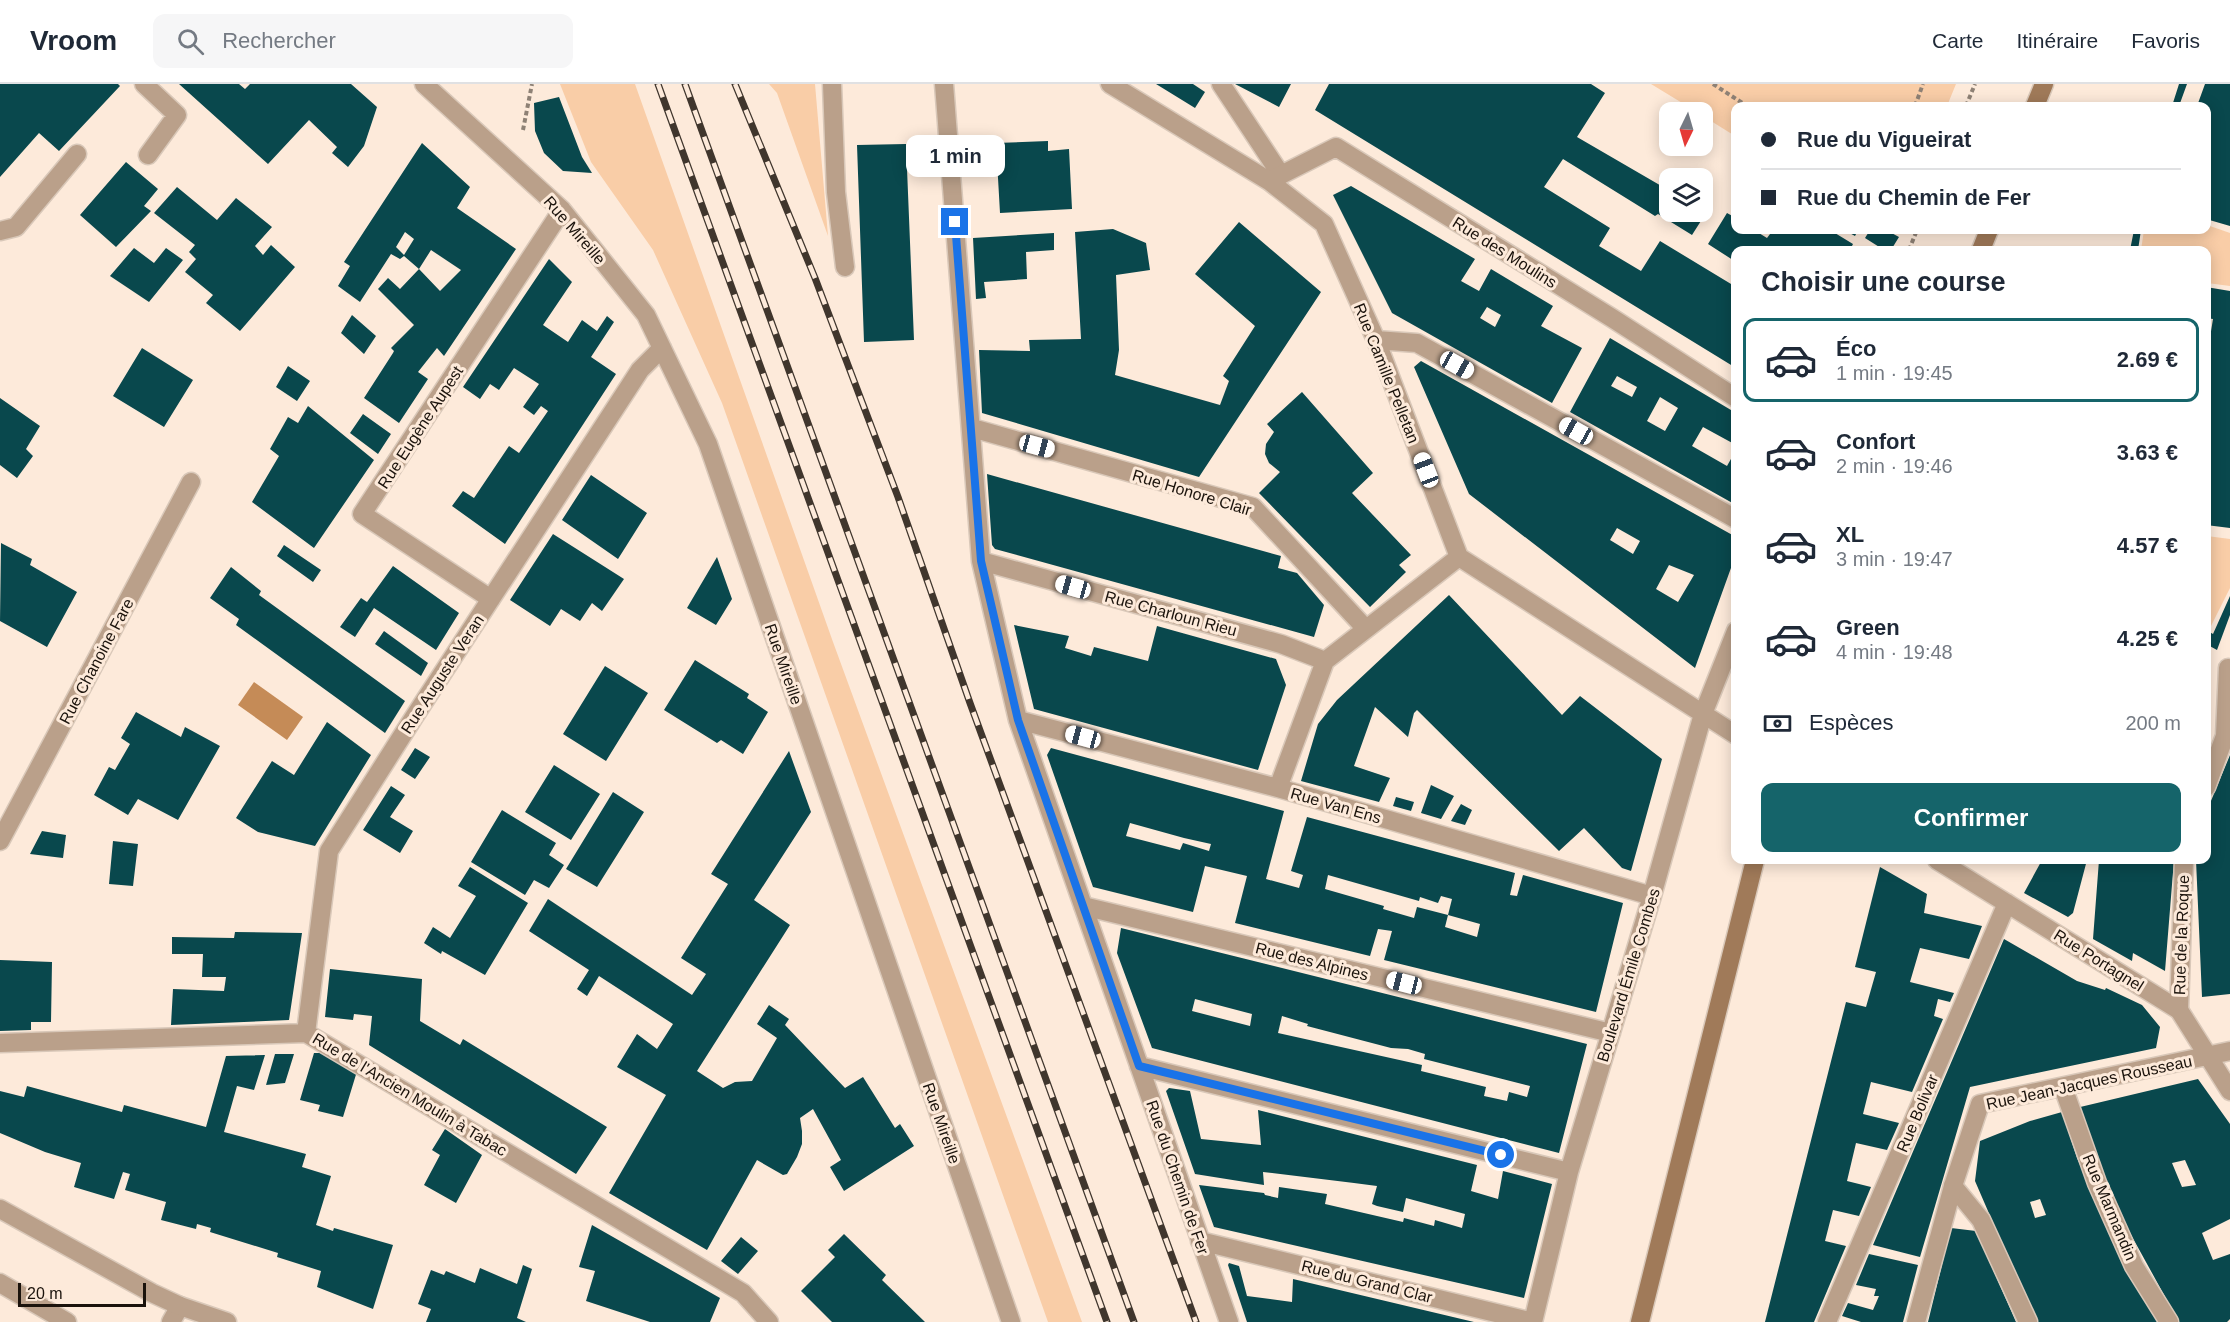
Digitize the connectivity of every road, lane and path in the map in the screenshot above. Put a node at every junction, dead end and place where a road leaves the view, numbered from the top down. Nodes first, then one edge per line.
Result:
1 (144, 84) edge
2 (424, 84) edge
3 (532, 84) edge
4 (832, 84) edge
5 (944, 84) edge
6 (1110, 84) edge
7 (1221, 84) edge
8 (1713, 84) edge
9 (1923, 84) edge
10 (1975, 84) edge
11 (2044, 84) edge
12 (528, 99) dead end
13 (1741, 102) edge
14 (1916, 102) edge
15 (1968, 102) edge
16 (2037, 102) edge
17 (77, 154) dead end
18 (148, 155) dead end
19 (1275, 178) junction
20 (562, 210) junction
21 (0, 231) edge
22 (845, 267) dead end
23 (1376, 340) junction
24 (662, 348) junction
25 (1731, 395) edge
26 (972, 428) junction
27 (191, 482) dead end
28 (1731, 516) edge
29 (1459, 557) junction
30 (981, 561) junction
31 (491, 599) junction
32 (1366, 629) junction
33 (1731, 644) edge
34 (1325, 661) junction
35 (2230, 669) edge
36 (1703, 714) junction
37 (1018, 720) junction
38 (1731, 732) edge
39 (2211, 773) edge
40 (1278, 788) junction
41 (0, 841) edge
42 (1754, 864) edge
43 (1944, 864) edge
44 (2184, 864) edge
45 (1652, 896) junction
46 (2007, 903) junction
47 (1083, 906) junction
48 (2179, 1010) junction
49 (306, 1033) junction
50 (1611, 1033) junction
51 (0, 1043) edge
52 (2230, 1051) edge
53 (2208, 1057) junction
54 (1139, 1066) junction
55 (2063, 1087) junction
56 (2230, 1092) edge
57 (1569, 1172) junction
58 (1953, 1186) junction
59 (0, 1209) edge
60 (1200, 1241) junction
61 (0, 1283) edge
62 (180, 1306) junction
63 (67, 1322) edge
64 (171, 1322) edge
65 (227, 1322) edge
66 (770, 1322) edge
67 (1011, 1322) edge
68 (1229, 1322) edge
69 (1533, 1322) edge
70 (1640, 1322) edge
71 (1827, 1322) edge
72 (1916, 1322) edge
73 (2028, 1322) edge
74 (2169, 1322) edge

1 - 18 street
2 - 20 street, Rue Mireille
3 - 12 path
4 - 22 street
5 - 26 street, Rue du Chemin de Fer
6 - 19 street, Rue Camille Pelletan
7 - 19 street
8 - 13 path
9 - 14 path
10 - 15 path
11 - 16 main road
17 - 21 street
19 - 23 street, Rue Camille Pelletan
19 - 25 street, Rue des Moulins
20 - 24 street, Rue Mireille
20 - 31 street, Rue Eugène Aupest
23 - 28 street
23 - 29 street, Rue Camille Pelletan
24 - 31 street, Rue Auguste Veran
24 - 67 street, Rue Mireille
26 - 30 street, Rue du Chemin de Fer
26 - 32 street, Rue Honore Clair
27 - 41 street, Rue Chanoine Fare
29 - 32 street
29 - 36 street
30 - 34 street, Rue Charloun Rieu
30 - 37 street, Rue du Chemin de Fer
31 - 49 street, Rue Auguste Veran
32 - 34 street
33 - 36 street, Boulevard Émile Combes
34 - 40 street
35 - 39 street
36 - 38 street
36 - 45 street, Boulevard Émile Combes
37 - 40 street, Rue Van Ens
37 - 47 street, Rue du Chemin de Fer
40 - 45 street, Rue Van Ens
42 - 70 main road
43 - 46 street, Rue Portagnel
44 - 48 street, Rue de la Roque
45 - 50 street, Boulevard Émile Combes
46 - 48 street, Rue Portagnel
46 - 71 street, Rue Bolivar
47 - 50 street, Rue des Alpines
47 - 54 street, Rue du Chemin de Fer
48 - 53 street, Rue Portagnel
49 - 51 street, Rue de l'Ancien Moulin à Tabac
49 - 66 street, Rue de l'Ancien Moulin à Tabac
50 - 57 street, Boulevard Émile Combes
52 - 53 street, Rue Jean-Jacques Rousseau
53 - 55 street, Rue Jean-Jacques Rousseau
53 - 56 street, Rue Portagnel
54 - 57 street
54 - 60 street, Rue du Chemin de Fer
55 - 58 street, Rue Jean-Jacques Rousseau
55 - 74 street, Rue Marmandin
57 - 69 street, Boulevard Émile Combes
58 - 72 street, Rue Jean-Jacques Rousseau
58 - 73 street
59 - 62 street
60 - 68 street, Rue du Chemin de Fer
60 - 69 street, Rue du Grand Clar
61 - 63 street
62 - 64 street
62 - 65 street

